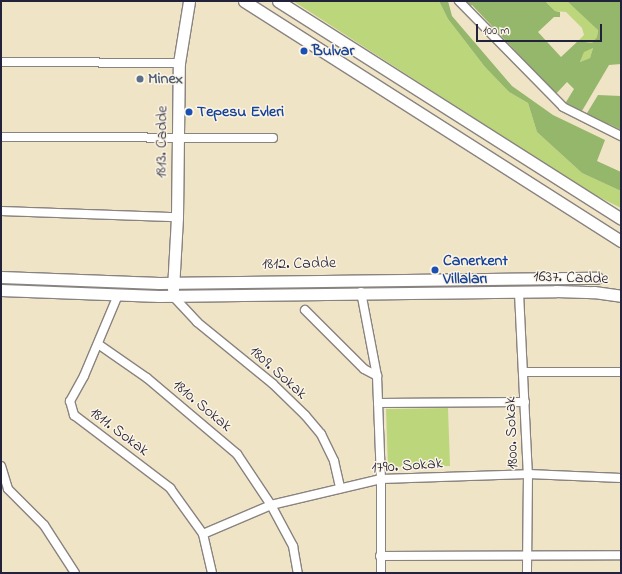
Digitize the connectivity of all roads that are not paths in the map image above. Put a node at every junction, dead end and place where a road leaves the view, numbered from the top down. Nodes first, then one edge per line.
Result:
1 (244, 1) edge
2 (278, 1) edge
3 (459, 1) edge
4 (188, 2) edge
5 (1, 62) edge
6 (179, 63) junction
7 (1, 136) edge
8 (621, 136) edge
9 (177, 138) junction
10 (273, 138) dead end
11 (1, 211) edge
12 (177, 217) junction
13 (621, 219) edge
14 (621, 241) edge
15 (1, 277) edge
16 (519, 278) junction
17 (597, 278) dead end
18 (174, 283) junction
19 (1, 290) edge
20 (361, 292) junction
21 (519, 292) junction
22 (118, 295) junction
23 (172, 296) junction
24 (621, 296) edge
25 (305, 310) dead end
26 (98, 344) junction
27 (524, 372) junction
28 (621, 372) edge
29 (377, 376) junction
30 (525, 402) junction
31 (378, 403) junction
32 (1, 466) edge
33 (528, 474) junction
34 (621, 478) edge
35 (381, 479) junction
36 (340, 488) junction
37 (271, 505) junction
38 (203, 534) junction
39 (527, 553) junction
40 (621, 555) edge
41 (380, 556) junction
42 (75, 573) edge
43 (212, 573) edge
44 (298, 573) edge
45 (381, 573) edge
46 (528, 573) edge

1 - 14 street
2 - 13 street
3 - 8 street
4 - 6 street, 1813. Cadde
5 - 6 street
6 - 9 street, 1813. Cadde
7 - 9 street
9 - 10 street
9 - 12 street, 1813. Cadde
11 - 12 street
12 - 18 street, 1813. Cadde
15 - 18 street, 1812. Cadde
16 - 17 street, 1812. Cadde
16 - 18 street, 1812. Cadde
16 - 21 street
18 - 23 street, 1813. Cadde
19 - 22 street, 1812. Cadde
20 - 21 street, 1812. Cadde
20 - 23 street, 1812. Cadde
20 - 29 street
21 - 24 street, 1637. Cadde
21 - 27 street, 1800. Sokak
22 - 23 street, 1812. Cadde
22 - 26 street, 1811. Sokak
23 - 36 street, 1809. Sokak
25 - 29 street
26 - 37 street, 1810. Sokak
26 - 38 street, 1811. Sokak
27 - 28 street
27 - 30 street, 1800. Sokak
29 - 31 street
30 - 31 street
30 - 33 street, 1800. Sokak
31 - 35 street
32 - 42 street
33 - 34 street, 1790. Sokak
33 - 35 street, 1790. Sokak
33 - 39 street, 1800. Sokak
35 - 36 street, 1790. Sokak
35 - 41 street
36 - 37 street, 1790. Sokak
37 - 38 street, 1790. Sokak
37 - 44 street, 1810. Sokak
38 - 43 street
39 - 40 street
39 - 41 street
39 - 46 street, 1800. Sokak
41 - 45 street

